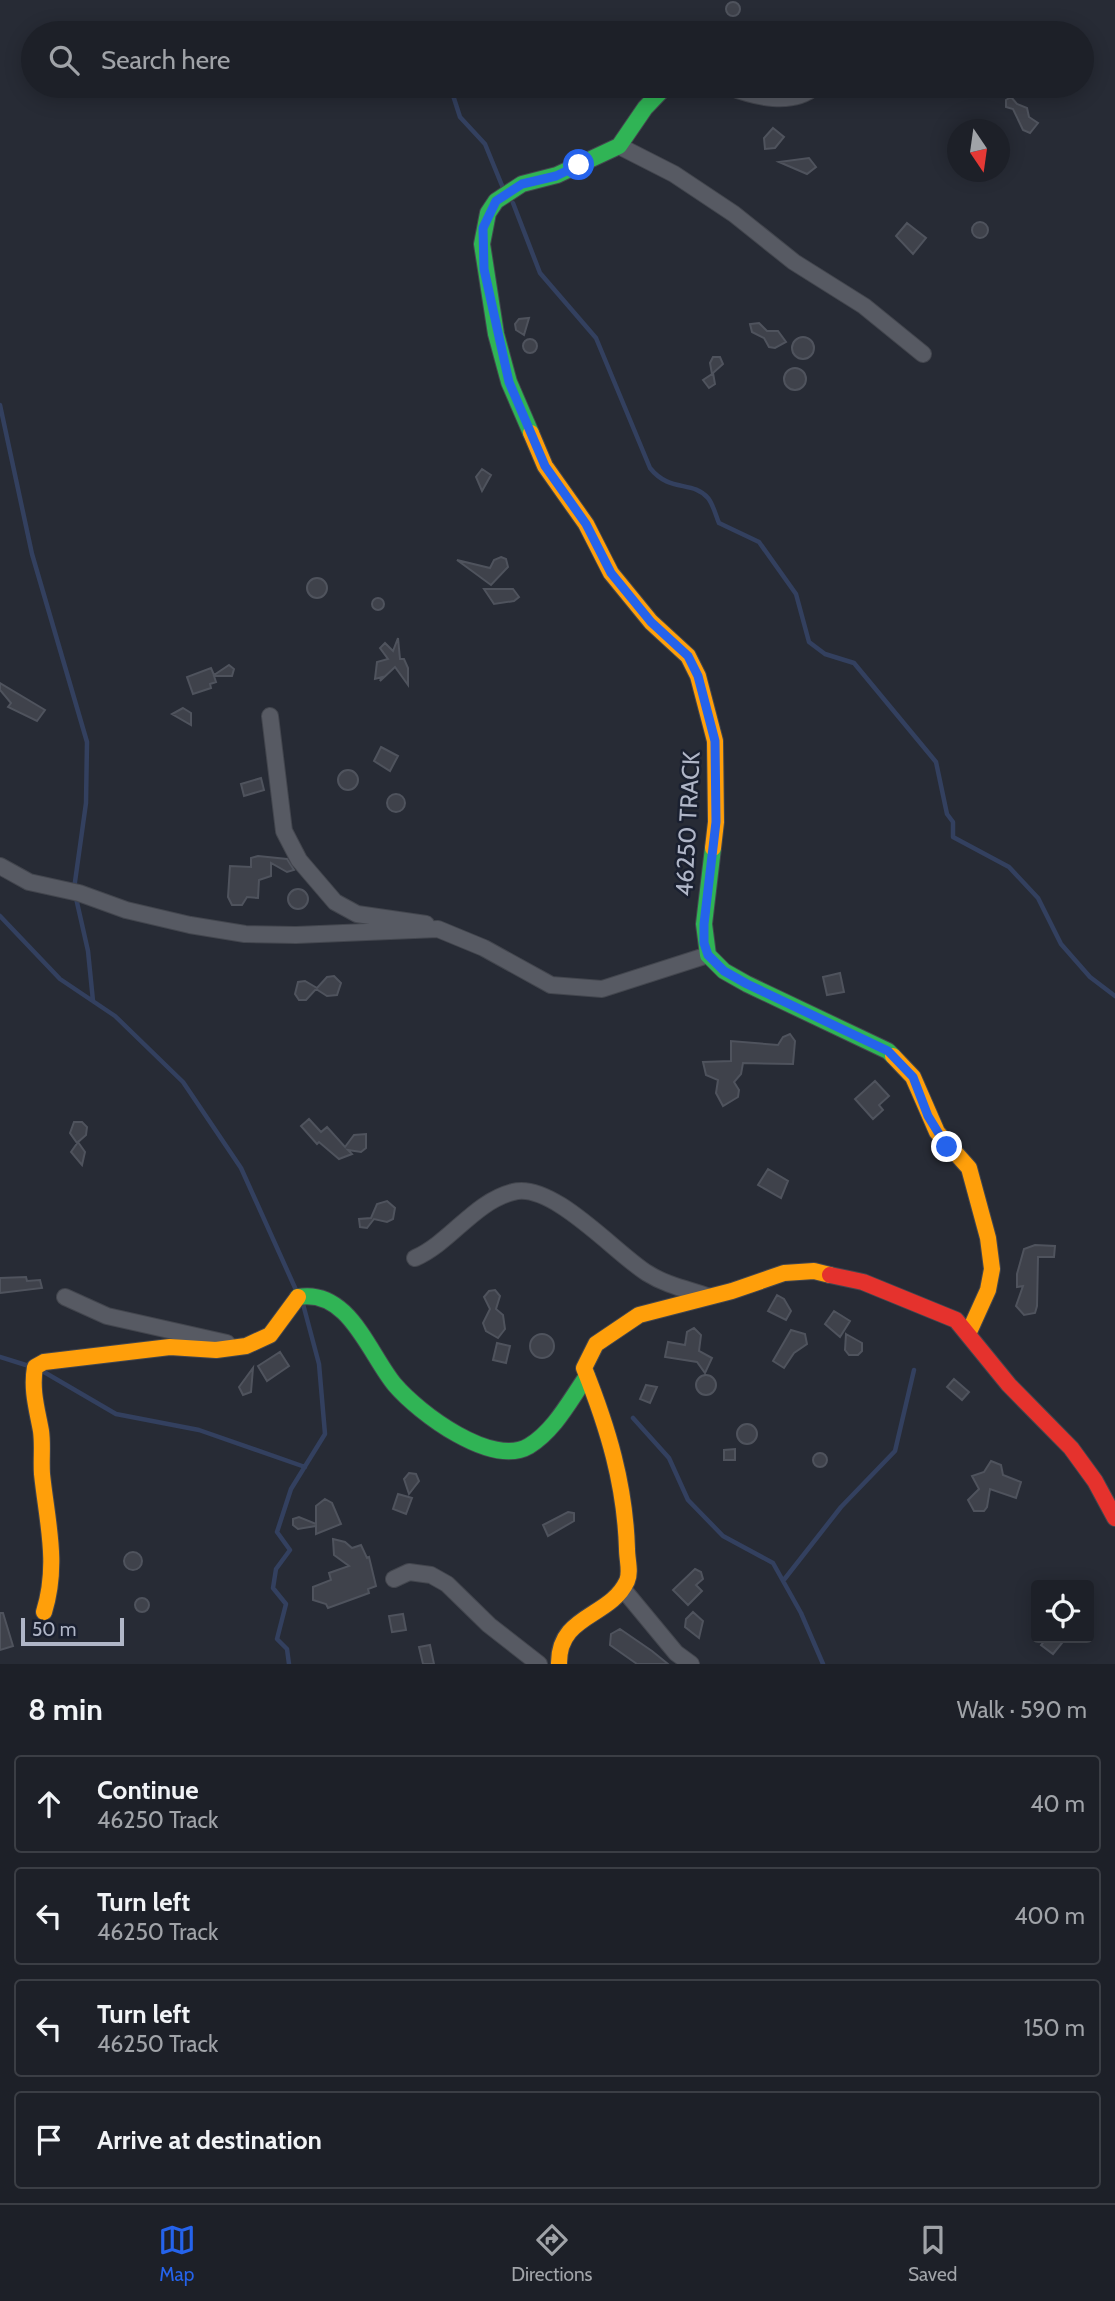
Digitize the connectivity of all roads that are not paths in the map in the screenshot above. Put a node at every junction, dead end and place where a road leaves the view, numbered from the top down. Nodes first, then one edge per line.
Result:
1 (655, 98) edge
2 (619, 146) junction
3 (923, 354) dead end
4 (270, 716) dead end
5 (0, 866) edge
6 (438, 929) junction
7 (708, 955) junction
8 (415, 1258) dead end
9 (65, 1297) dead end
10 (709, 1297) junction
11 (969, 1332) junction
12 (246, 1346) junction
13 (587, 1376) junction
14 (1115, 1518) edge
15 (394, 1579) dead end
16 (623, 1589) junction
17 (44, 1612) dead end
18 (539, 1664) edge
19 (559, 1664) edge
20 (691, 1664) edge

1 - 2 street, 46250 TRACK
2 - 3 street
2 - 7 street, 46250 TRACK
4 - 6 street
5 - 6 street
6 - 7 street
7 - 11 street
8 - 10 street
9 - 12 street
10 - 11 street
10 - 13 street
11 - 14 street
12 - 13 street
12 - 17 street
13 - 16 street
15 - 18 street
16 - 19 street
16 - 20 street

